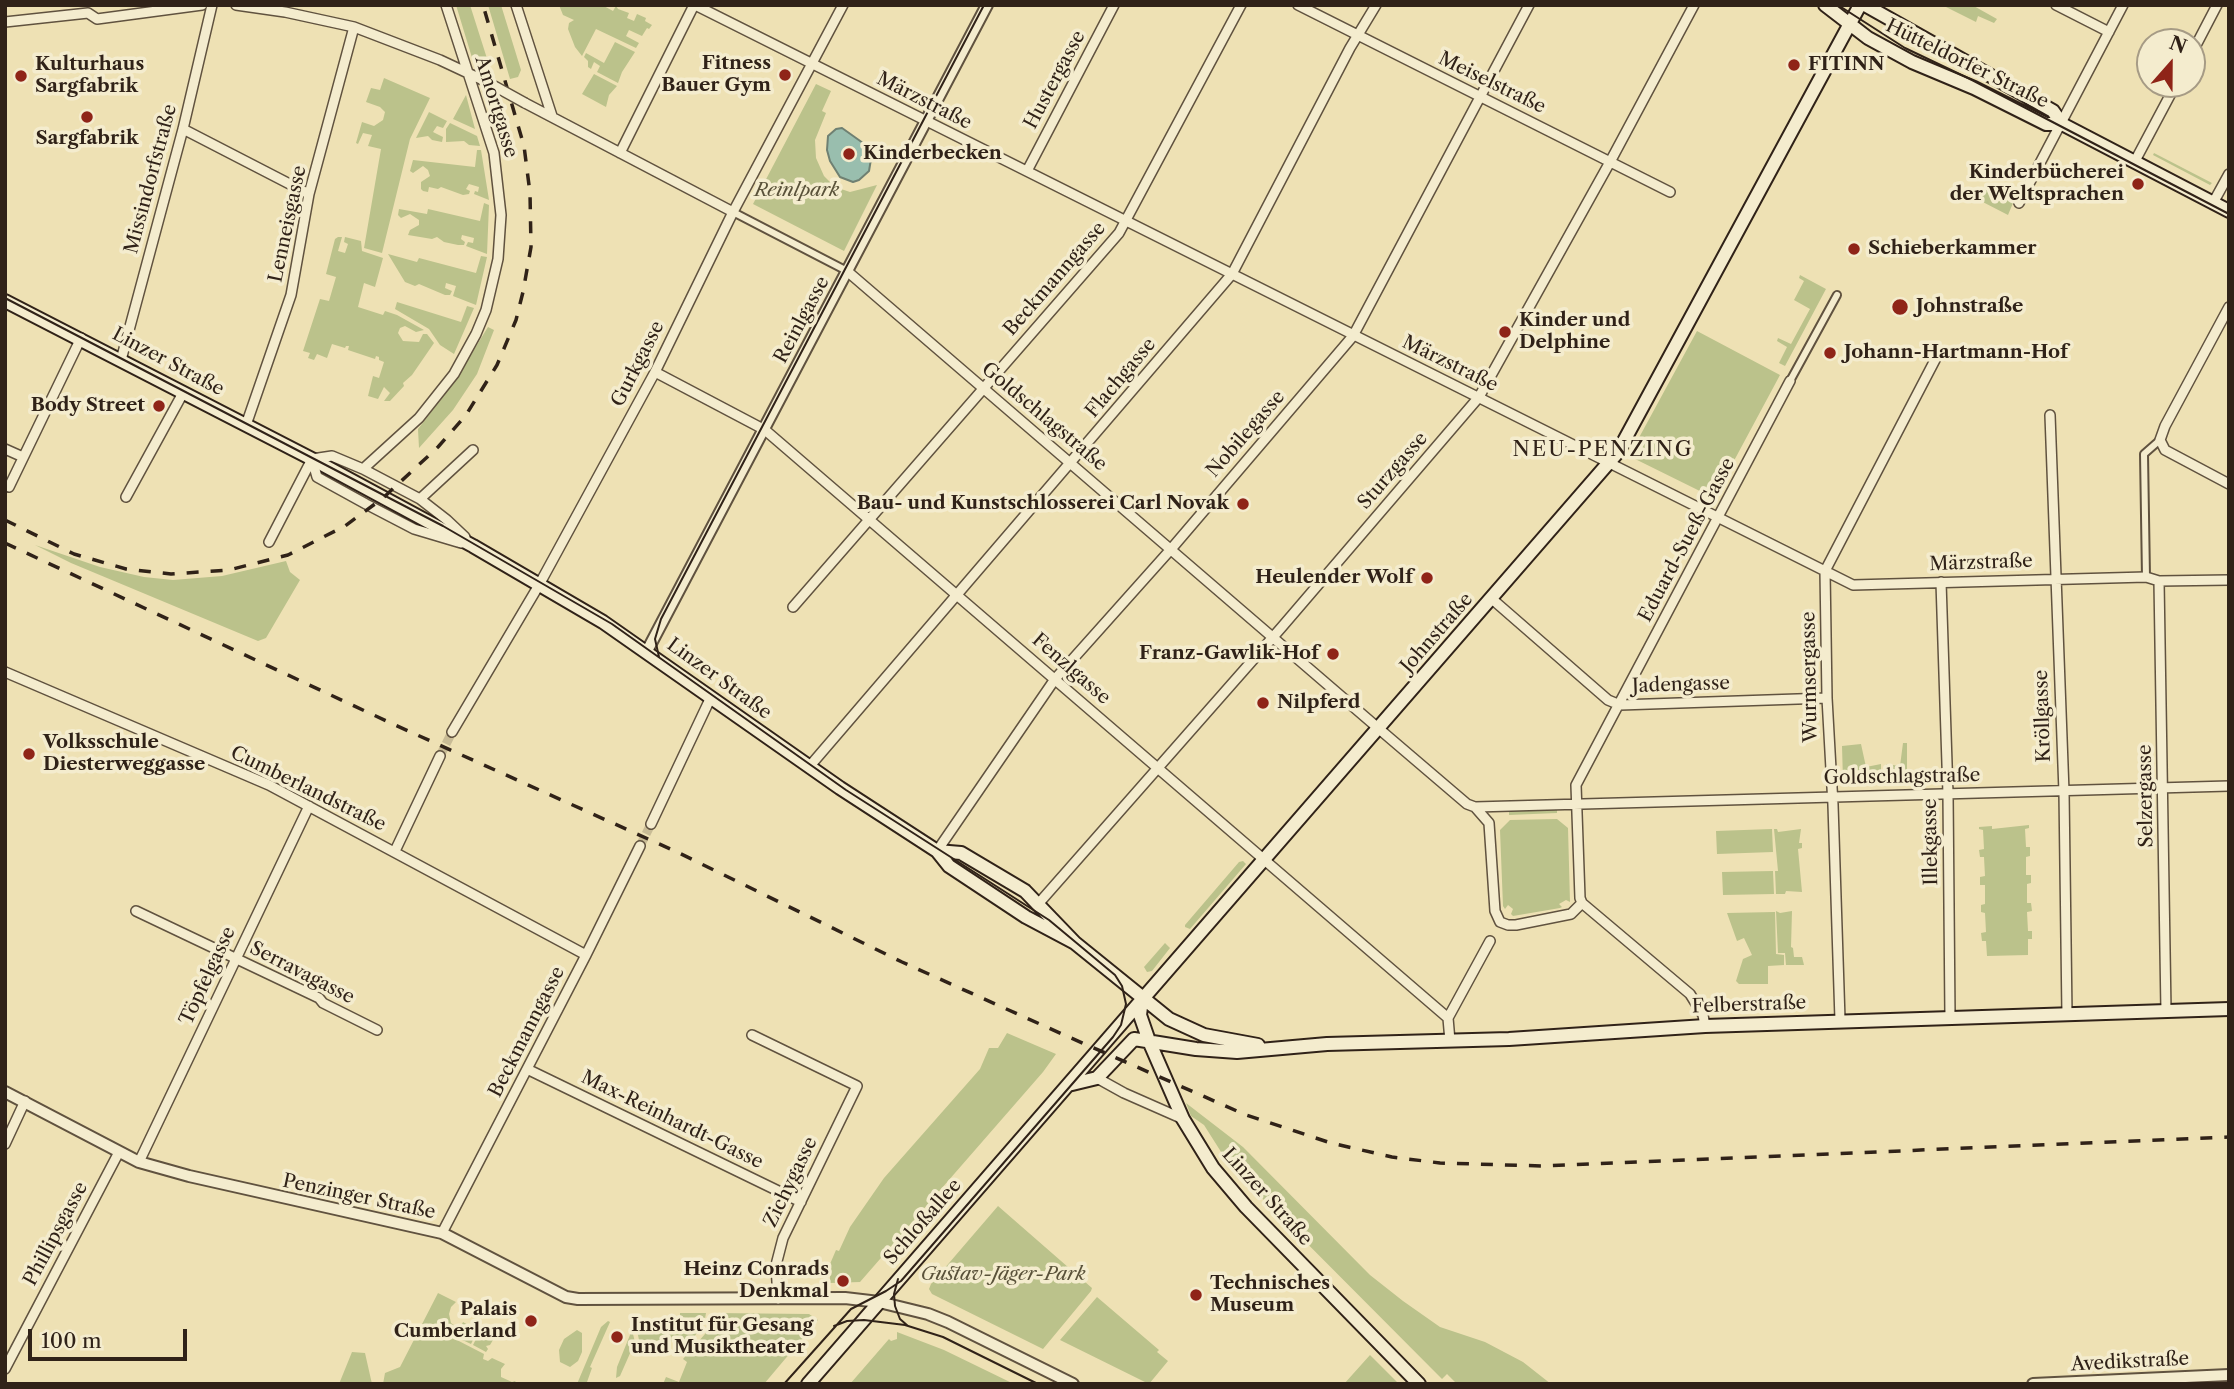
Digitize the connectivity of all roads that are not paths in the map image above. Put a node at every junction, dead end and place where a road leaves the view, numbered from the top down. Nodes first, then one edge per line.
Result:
1 (202, 5) edge
2 (212, 5) edge
3 (236, 5) edge
4 (446, 5) edge
5 (516, 5) edge
6 (695, 5) edge
7 (843, 5) edge
8 (987, 5) edge
9 (1114, 5) edge
10 (1241, 5) edge
11 (1298, 5) edge
12 (1376, 5) edge
13 (1530, 5) edge
14 (1694, 5) edge
15 (1825, 5) edge
16 (1862, 5) edge
17 (2056, 5) edge
18 (2123, 5) edge
19 (2217, 5) edge
20 (5, 22) edge
21 (1850, 23) junction
22 (354, 27) junction
23 (2205, 28) edge
24 (2109, 32) junction
25 (1358, 37) junction
26 (812, 64) junction
27 (467, 72) junction
28 (1480, 97) junction
29 (2169, 98) edge
30 (552, 116) junction
31 (926, 121) junction
32 (2062, 124) junction
33 (183, 129) junction
34 (620, 153) junction
35 (2135, 161) junction
36 (1610, 162) junction
37 (1027, 172) junction
38 (2229, 174) edge
39 (1670, 192) dead end
40 (309, 194) junction
41 (2213, 202) junction
42 (2019, 203) dead end
43 (2229, 211) edge
44 (733, 212) junction
45 (1128, 221) junction
46 (847, 271) junction
47 (1232, 274) junction
48 (1837, 295) dead end
49 (5, 301) edge
50 (2229, 307) edge
51 (1353, 336) junction
52 (81, 338) junction
53 (121, 360) junction
54 (1935, 360) dead end
55 (655, 372) junction
56 (1790, 381) joint
57 (983, 389) junction
58 (183, 393) junction
59 (1479, 397) junction
60 (2050, 415) dead end
61 (246, 425) junction
62 (765, 430) junction
63 (2160, 440) junction
64 (5, 449) edge
65 (473, 450) dead end
66 (23, 457) junction
67 (312, 459) junction
68 (1072, 463) junction
69 (1609, 463) junction
70 (363, 468) junction
71 (2229, 484) edge
72 (9, 487) dead end
73 (126, 497) dead end
74 (420, 499) junction
75 (1718, 517) junction
76 (870, 519) junction
77 (269, 542) dead end
78 (473, 546) junction
79 (1172, 548) junction
80 (1825, 571) junction
81 (2146, 577) junction
82 (2055, 579) junction
83 (2229, 580) edge
84 (2159, 581) junction
85 (1941, 582) junction
86 (539, 584) junction
87 (957, 594) junction
88 (1492, 599) junction
89 (793, 607) dead end
90 (1273, 637) junction
91 (647, 651) junction
92 (5, 672) edge
93 (1055, 679) junction
94 (711, 697) junction
95 (1827, 698) junction
96 (1620, 705) junction
97 (1378, 728) junction
98 (452, 732) tunnel mouth
99 (440, 756) tunnel mouth
100 (809, 767) junction
101 (1158, 767) junction
102 (2229, 786) edge
103 (2164, 788) junction
104 (2064, 792) junction
105 (1948, 794) junction
106 (1831, 796) junction
107 (1576, 803) junction
108 (309, 806) junction
109 (1475, 807) junction
110 (651, 824) tunnel mouth
111 (640, 846) tunnel mouth
112 (395, 851) junction
113 (937, 851) junction
114 (1263, 858) junction
115 (1039, 903) junction
116 (1582, 903) junction
117 (136, 911) dead end
118 (1490, 941) dead end
119 (1075, 943) junction
120 (586, 955) junction
121 (235, 959) junction
122 (1142, 999) junction
123 (2229, 1009) edge
124 (2166, 1011) junction
125 (2067, 1015) junction
126 (1950, 1017) junction
127 (1448, 1018) junction
128 (1840, 1020) junction
129 (1705, 1026) junction
130 (377, 1030) dead end
131 (752, 1035) dead end
132 (1149, 1041) junction
133 (1450, 1041) junction
134 (1271, 1048) junction
135 (527, 1069) junction
136 (1097, 1078) junction
137 (1068, 1085) junction
138 (5, 1092) edge
139 (25, 1101) junction
140 (1183, 1119) junction
141 (5, 1144) edge
142 (119, 1152) junction
143 (139, 1162) junction
144 (801, 1202) junction
145 (442, 1233) junction
146 (778, 1299) junction
147 (879, 1302) junction
148 (5, 1369) edge
149 (2229, 1375) edge
150 (2199, 1380) edge
151 (808, 1384) edge
152 (1073, 1384) edge
153 (1419, 1384) edge
154 (2033, 1384) edge

1 - 20 street
2 - 33 street, Missindorfstraße
3 - 22 street
4 - 27 street, Amortgasse
5 - 30 street
6 - 26 street, Märzstraße
6 - 34 street
7 - 26 street, Gurkgasse
8 - 31 street, Reinlgasse
9 - 37 street, Hustergasse
10 - 45 street, Beckmanngasse
11 - 25 street, Meiselstraße
12 - 25 street, Flachgasse
13 - 28 street, Nobilegasse
14 - 36 street, Sturzgasse
15 - 21 main road, Hütteldorfer Straße
16 - 21 main road, Johnstraße
16 - 32 main road, Hütteldorfer Straße
17 - 24 street
18 - 24 street
19 - 23 street
21 - 32 main road, Hütteldorfer Straße
21 - 69 main road, Johnstraße
22 - 27 street
22 - 40 street, Lenneisgasse
24 - 32 street
25 - 28 street, Meiselstraße
25 - 47 street, Flachgasse
26 - 31 street, Märzstraße
26 - 44 street, Gurkgasse
27 - 30 street, Goldschlagstraße, bridge
27 - 70 street, Amortgasse
28 - 36 street, Meiselstraße
28 - 51 street, Nobilegasse
29 - 35 street
30 - 34 street, Goldschlagstraße
31 - 37 street, Märzstraße
31 - 46 street, Reinlgasse
32 - 35 main road, Hütteldorfer Straße
32 - 42 street
33 - 40 street
33 - 53 street, Missindorfstraße
34 - 44 street, Goldschlagstraße
35 - 41 main road, Hütteldorfer Straße
36 - 39 street, Meiselstraße
36 - 59 street, Sturzgasse
37 - 45 street, Märzstraße
38 - 41 street
40 - 61 street, Lenneisgasse
41 - 43 main road, Hütteldorfer Straße
44 - 46 street, Goldschlagstraße
44 - 55 street, Gurkgasse
45 - 47 street, Märzstraße
45 - 57 street, Beckmanngasse
46 - 57 street, Goldschlagstraße
46 - 62 street, Reinlgasse
47 - 51 street, Märzstraße
47 - 68 street, Flachgasse
48 - 56 street, Eduard-Sueß-Gasse
49 - 52 main road, Linzer Straße
50 - 63 street
51 - 59 street, Märzstraße
51 - 79 street, Nobilegasse
52 - 53 main road, Linzer Straße
52 - 66 street
53 - 58 main road, Linzer Straße
54 - 80 street, Wurmsergasse
55 - 62 street, Fenzlgasse
55 - 86 street, Gurkgasse
56 - 75 street, Eduard-Sueß-Gasse
57 - 68 street, Goldschlagstraße
57 - 76 street, Beckmanngasse
58 - 61 main road, Linzer Straße
58 - 73 street
59 - 69 street, Märzstraße
59 - 90 street, Sturzgasse
60 - 82 street, Kröllgasse
61 - 67 main road, Linzer Straße
62 - 76 street, Fenzlgasse
62 - 91 street, Reinlgasse
63 - 71 street
63 - 81 street
64 - 66 street
65 - 74 street
66 - 72 street
67 - 70 street, Linzer Straße
67 - 77 street
67 - 78 main road, Linzer Straße
68 - 79 street, Goldschlagstraße
68 - 87 street, Flachgasse
69 - 75 street, Märzstraße
69 - 88 main road, Johnstraße
70 - 74 street, Linzer Straße
74 - 78 street, Linzer Straße
75 - 80 street, Märzstraße
75 - 96 street, Eduard-Sueß-Gasse
76 - 87 street, Fenzlgasse
76 - 89 street, Beckmanngasse
78 - 86 main road, Linzer Straße
79 - 90 street, Goldschlagstraße
79 - 93 street, Nobilegasse
80 - 85 street, Märzstraße
80 - 95 street, Wurmsergasse
81 - 82 street, Märzstraße
81 - 84 street, Märzstraße
82 - 85 street, Märzstraße
82 - 104 street, Kröllgasse
83 - 84 street, Märzstraße
84 - 103 street, Selzergasse
85 - 105 street, Illekgasse
86 - 91 main road, Linzer Straße
86 - 98 street, Gurkgasse
87 - 93 street, Fenzlgasse
87 - 100 street, Flachgasse
88 - 96 street, Jadengasse
88 - 97 main road, Johnstraße
90 - 97 street, Goldschlagstraße
90 - 101 street, Sturzgasse
91 - 94 main road, Linzer Straße
92 - 108 street, Cumberlandstraße
93 - 101 street, Fenzlgasse
93 - 113 street, Nobilegasse
94 - 100 main road, Linzer Straße
94 - 110 street
95 - 96 street, Jadengasse
95 - 106 street, Wurmsergasse
96 - 107 street, Eduard-Sueß-Gasse
97 - 109 street, Goldschlagstraße
97 - 114 main road, Johnstraße
99 - 112 street
100 - 113 main road, Linzer Straße
101 - 114 street, Fenzlgasse
101 - 115 street, Sturzgasse
102 - 103 street, Goldschlagstraße
103 - 104 street, Goldschlagstraße
103 - 124 street, Selzergasse
104 - 105 street, Goldschlagstraße
104 - 125 street, Kröllgasse
105 - 106 street, Goldschlagstraße
105 - 126 street, Illekgasse
106 - 107 street, Goldschlagstraße
106 - 128 street, Wurmsergasse
107 - 109 street, Goldschlagstraße
107 - 116 street, Eduard-Sueß-Gasse
108 - 112 street, Cumberlandstraße
108 - 121 street, Töpfelgasse
109 - 116 street, Goldschlagstraße
111 - 120 street, Beckmanngasse
112 - 120 street, Cumberlandstraße
113 - 115 main road, Linzer Straße
113 - 119 main road, Linzer Straße
114 - 122 main road, Johnstraße
114 - 127 street, Fenzlgasse
115 - 119 main road, Linzer Straße
116 - 129 street
117 - 121 street, Serravagasse
118 - 127 street
119 - 122 main road, Linzer Straße
120 - 135 street, Beckmanngasse
121 - 130 street, Serravagasse
121 - 143 street, Töpfelgasse
122 - 132 main road, Linzer Straße
122 - 134 main road, Felberstraße
122 - 137 main road, Schloßallee
123 - 124 main road, Felberstraße
124 - 125 main road, Felberstraße
125 - 126 main road, Felberstraße
126 - 128 main road, Felberstraße
127 - 133 street
128 - 129 main road, Felberstraße
129 - 133 main road, Felberstraße
131 - 144 street, Zichygasse
132 - 134 main road, Felberstraße
132 - 136 main road
132 - 140 main road, Linzer Straße
133 - 134 main road, Felberstraße
135 - 144 street, Max-Reinhardt-Gasse
135 - 145 street, Beckmanngasse
136 - 137 main road
136 - 140 street
137 - 147 main road, Schloßallee
138 - 139 street, Penzinger Straße
139 - 141 street
139 - 142 street, Penzinger Straße
140 - 153 main road, Linzer Straße
142 - 143 street, Penzinger Straße
142 - 148 street, Phillipsgasse
143 - 145 street, Penzinger Straße
144 - 146 street, Zichygasse
145 - 146 street, Penzinger Straße
146 - 147 street, Penzinger Straße
147 - 151 main road, Schloßallee
147 - 152 street, Penzinger Straße
149 - 150 street, Avedikstraße
150 - 154 street, Avedikstraße

